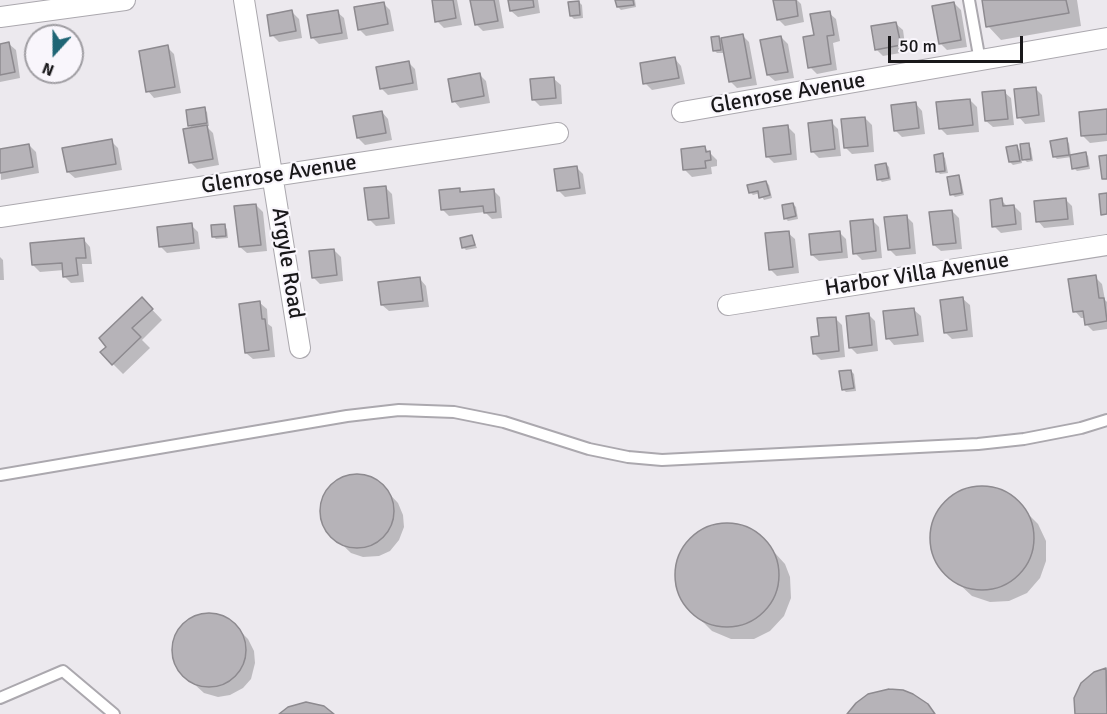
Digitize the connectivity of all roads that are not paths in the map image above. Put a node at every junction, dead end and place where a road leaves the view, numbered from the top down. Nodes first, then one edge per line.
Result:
1 (124, 0) edge
2 (244, 0) edge
3 (969, 0) edge
4 (0, 17) edge
5 (1107, 38) edge
6 (980, 60) junction
7 (681, 112) dead end
8 (558, 133) dead end
9 (273, 176) junction
10 (0, 217) edge
11 (1107, 245) edge
12 (728, 305) dead end
13 (300, 348) dead end
14 (1107, 420) edge
15 (0, 475) edge
16 (0, 698) edge
17 (114, 714) edge

1 - 4 street
2 - 9 street, Argyle Road
3 - 6 lane
5 - 6 street, Glenrose Avenue
6 - 7 street, Glenrose Avenue
8 - 9 street, Glenrose Avenue
9 - 10 street, Glenrose Avenue
9 - 13 street, Argyle Road
11 - 12 street, Harbor Villa Avenue
14 - 15 lane
16 - 17 lane

